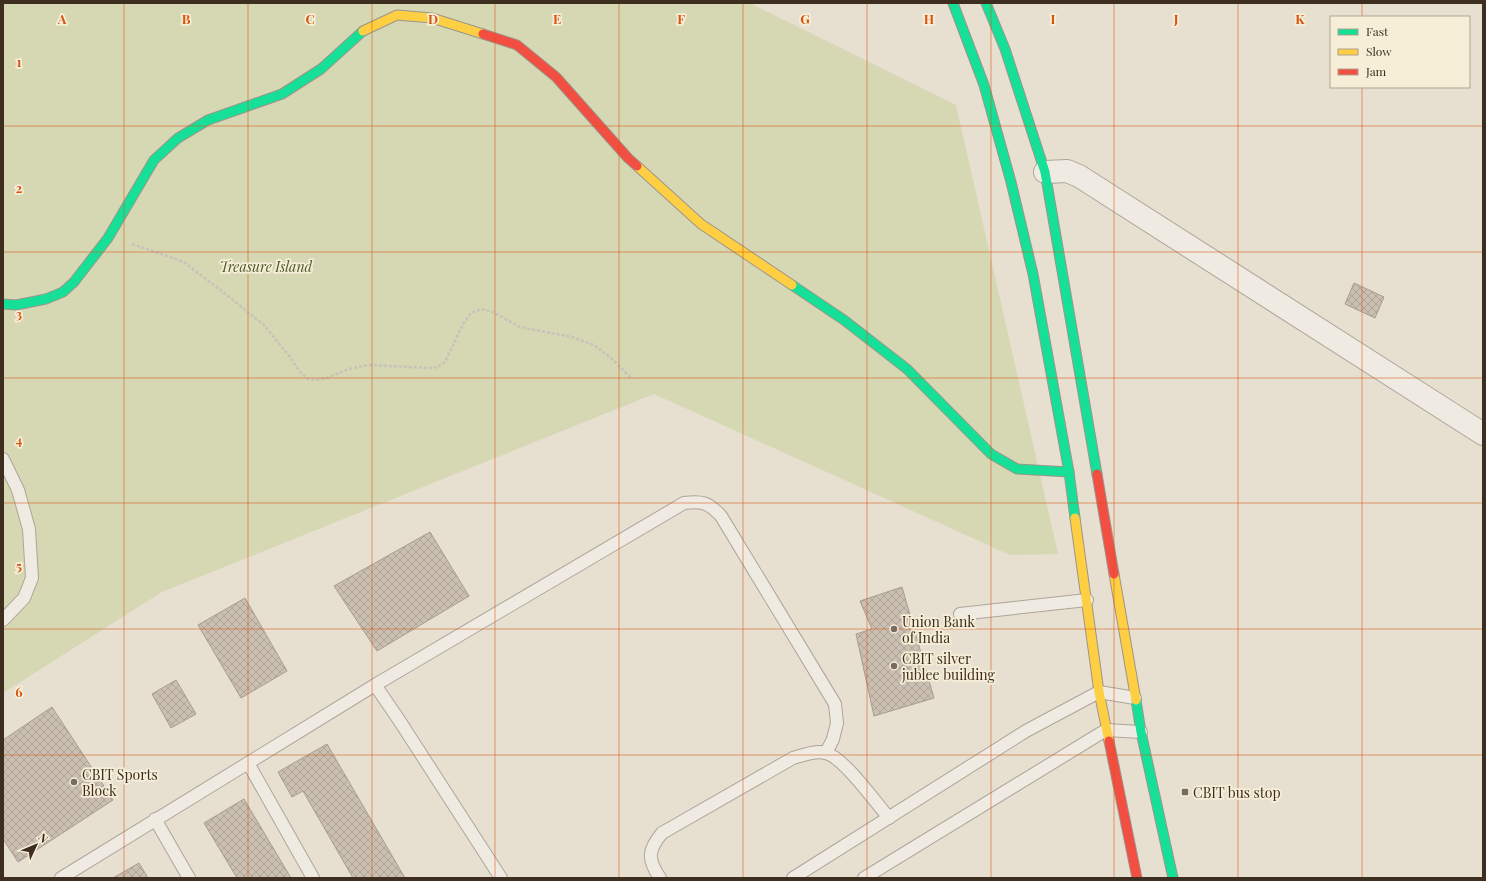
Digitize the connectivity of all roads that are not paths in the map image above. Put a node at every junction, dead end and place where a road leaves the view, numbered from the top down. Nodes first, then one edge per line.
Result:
1 (953, 3) edge
2 (986, 3) edge
3 (398, 9) edge
4 (1045, 172) junction
5 (3, 304) edge
6 (1483, 434) edge
7 (3, 459) edge
8 (1069, 472) junction
9 (1087, 600) junction
10 (960, 614) dead end
11 (3, 620) edge
12 (375, 686) junction
13 (1099, 692) junction
14 (1136, 698) junction
15 (1106, 730) junction
16 (1141, 732) junction
17 (826, 753) junction
18 (248, 763) junction
19 (889, 818) junction
20 (155, 819) junction
21 (61, 878) edge
22 (189, 878) edge
23 (313, 878) edge
24 (502, 878) edge
25 (660, 878) edge
26 (793, 878) edge
27 (864, 878) edge
28 (1137, 878) edge
29 (1173, 878) edge

1 - 8 main road
2 - 4 main road
3 - 5 main road
3 - 8 main road
4 - 6 street
4 - 14 main road
7 - 11 lane
8 - 9 main road
9 - 10 lane
9 - 13 main road
12 - 17 lane
12 - 18 lane
12 - 24 lane
13 - 14 lane
13 - 15 main road
13 - 19 lane
14 - 16 main road
15 - 16 lane
15 - 27 lane
15 - 28 main road
16 - 29 main road
17 - 19 lane
17 - 25 lane
18 - 20 lane
18 - 23 lane
19 - 26 lane
20 - 21 lane
20 - 22 lane

